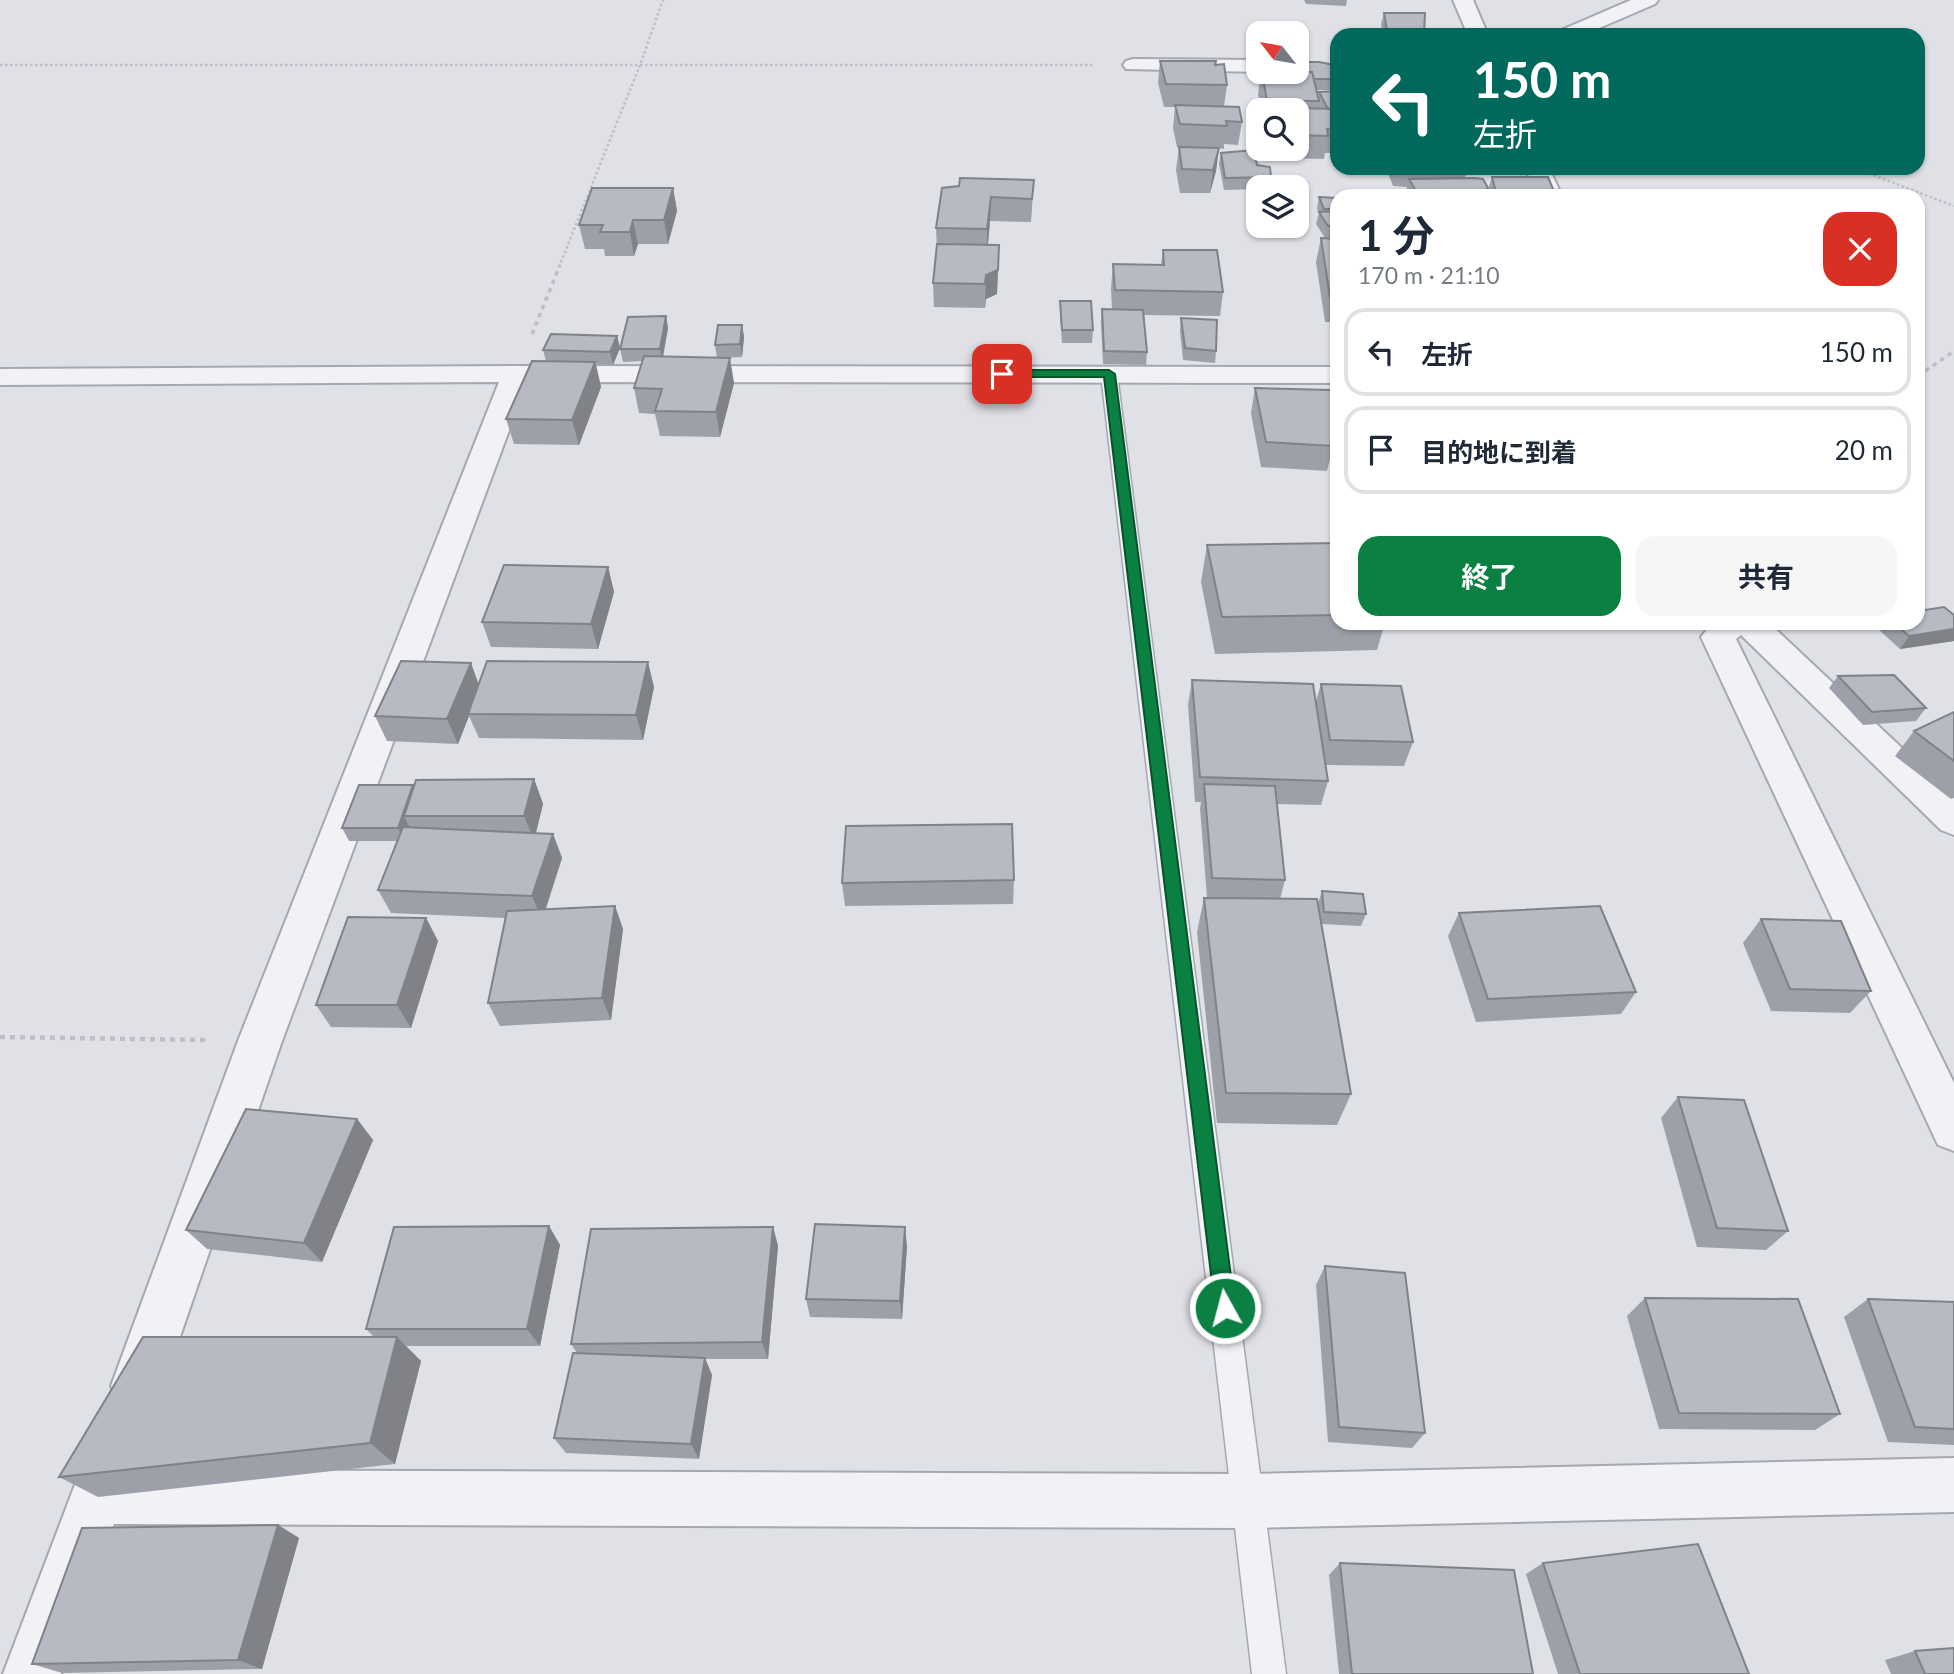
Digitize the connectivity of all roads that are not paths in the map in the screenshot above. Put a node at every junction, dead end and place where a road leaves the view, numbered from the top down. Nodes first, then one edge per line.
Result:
1 (1463, 0) edge
2 (1648, 0) edge
3 (1475, 28) edge
4 (1582, 28) edge
5 (1133, 65) road end
6 (1246, 66) edge
7 (516, 374) junction
8 (1109, 374) junction
9 (1330, 375) edge
10 (0, 377) edge
11 (1726, 630) edge
12 (1756, 630) edge
13 (1954, 820) edge
14 (1954, 1130) edge
15 (1954, 1485) edge
16 (98, 1497) junction
17 (1249, 1501) junction
18 (32, 1674) edge
19 (1269, 1674) edge

1 - 3 street
2 - 4 street
5 - 6 street
7 - 8 street
7 - 10 street
7 - 16 street
8 - 9 street
8 - 17 lane
11 - 14 street
12 - 13 street
15 - 17 street
16 - 17 street
16 - 18 street
17 - 19 lane

